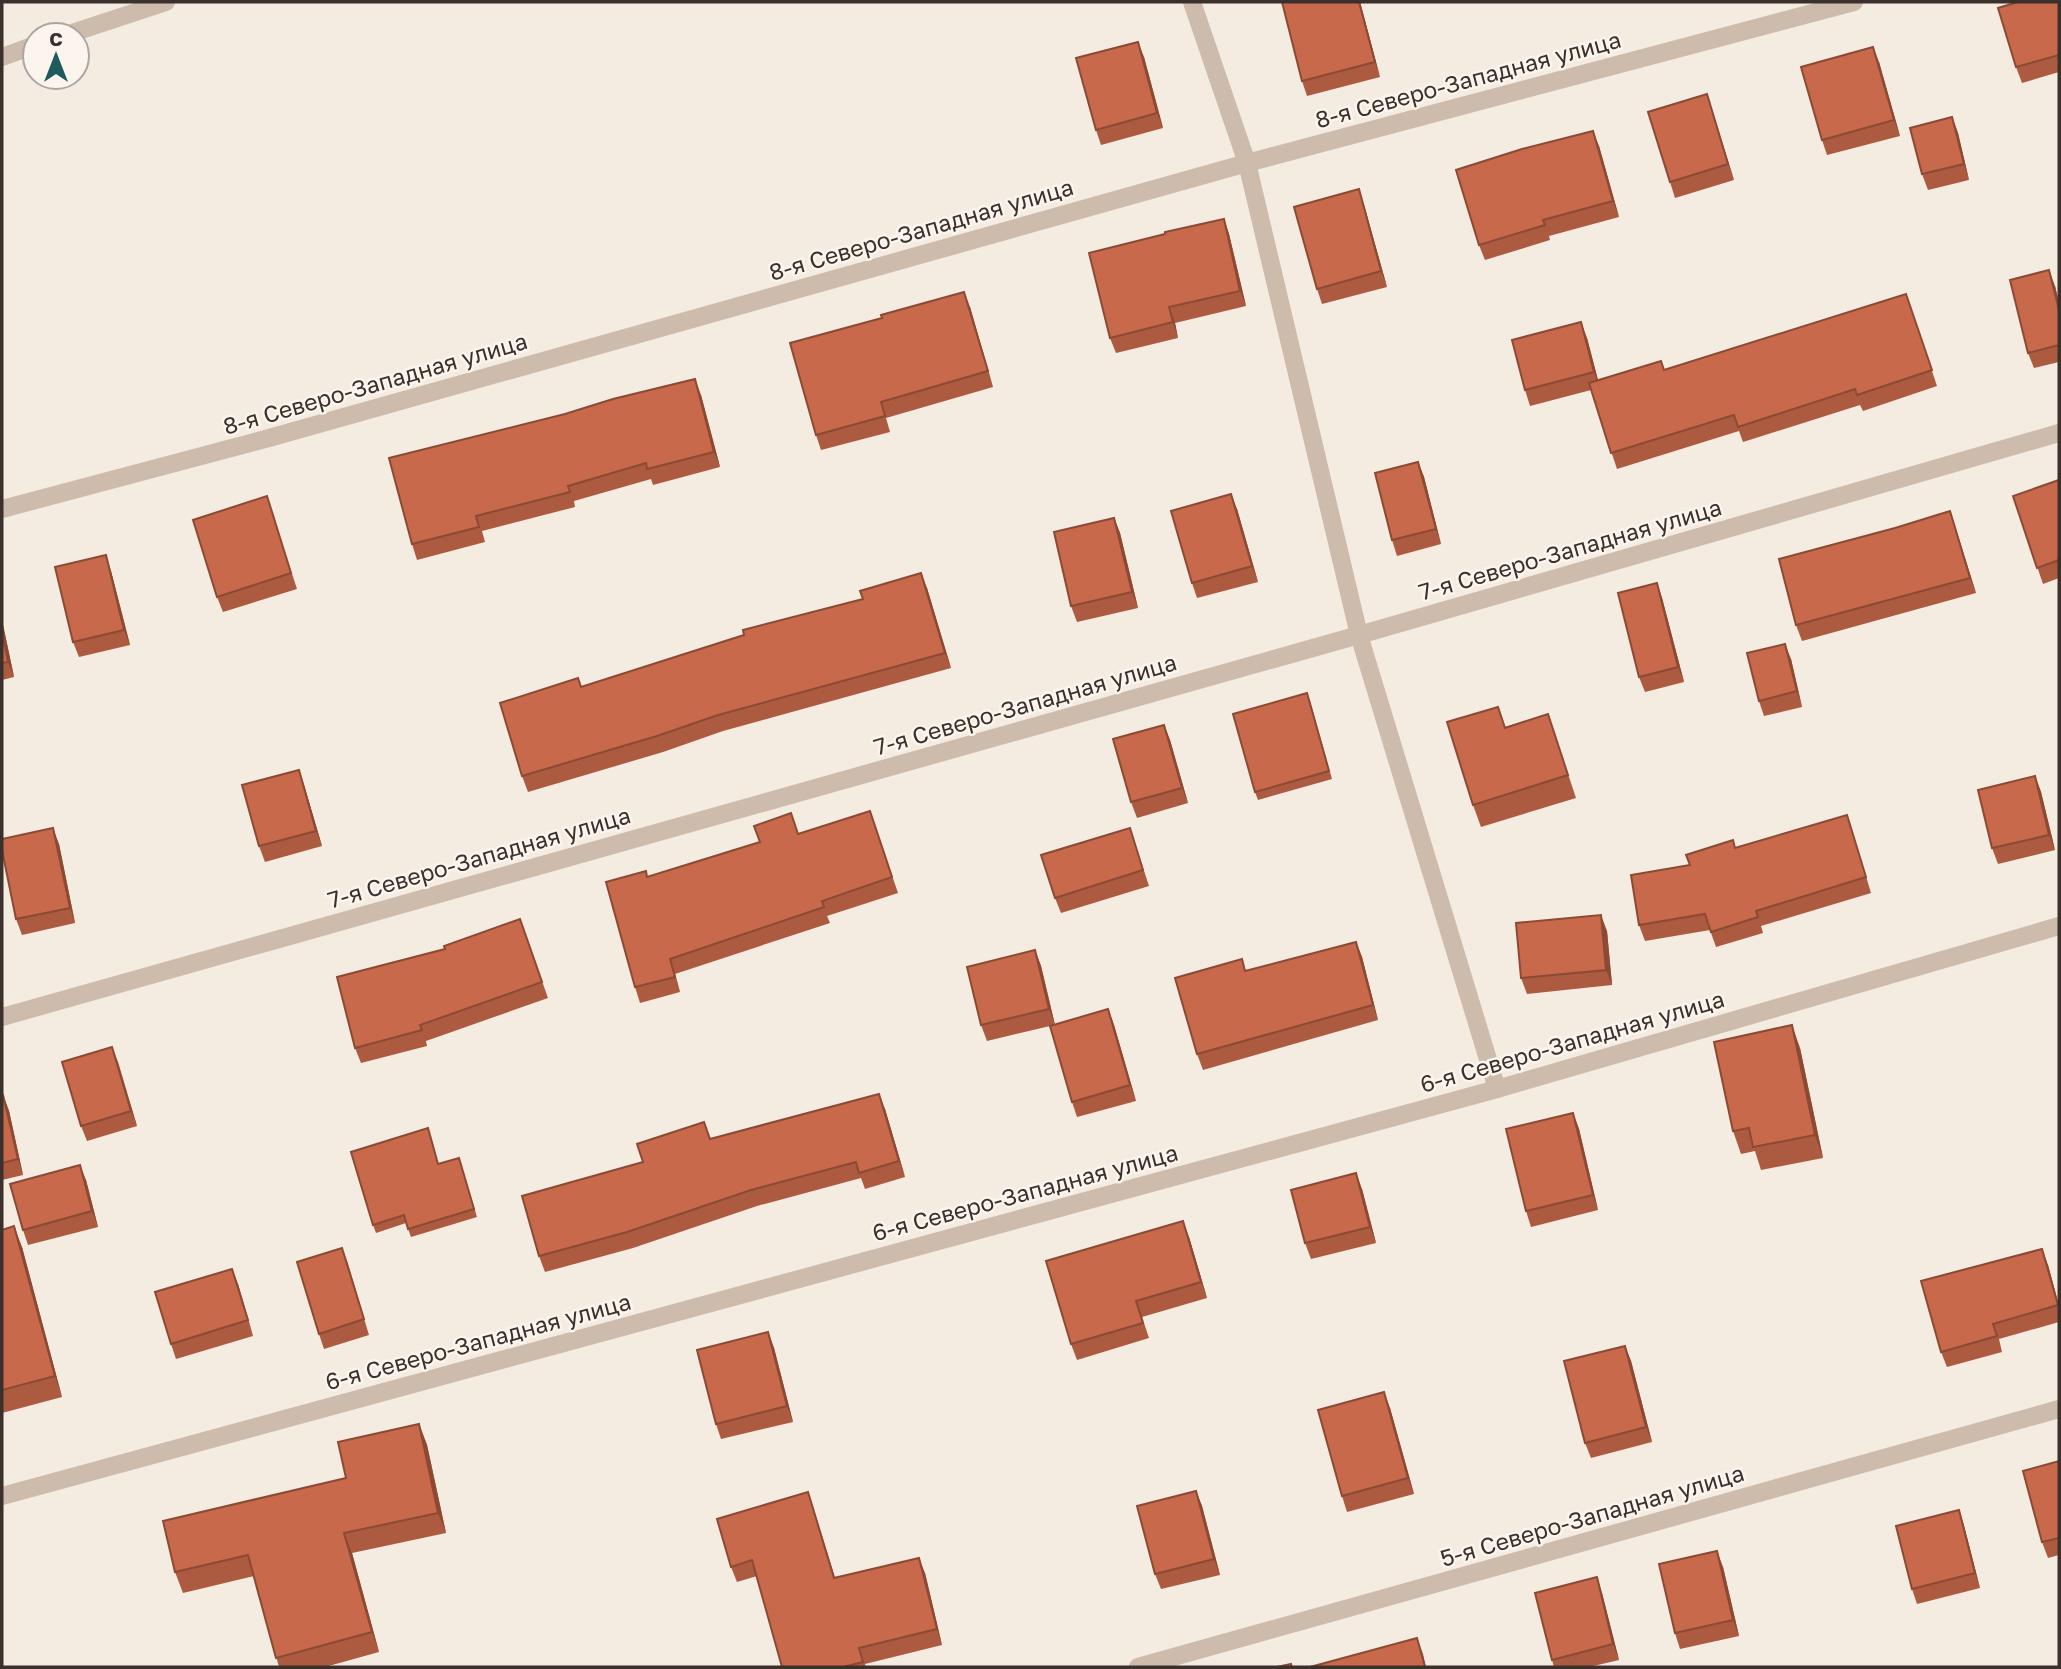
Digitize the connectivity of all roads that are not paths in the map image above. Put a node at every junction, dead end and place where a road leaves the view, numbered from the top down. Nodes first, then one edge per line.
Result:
1 (166, 2) edge
2 (1192, 2) edge
3 (1854, 2) edge
4 (91, 27) edge
5 (21, 51) edge
6 (2, 57) edge
7 (1248, 163) junction
8 (2059, 433) edge
9 (2, 509) edge
10 (1359, 635) junction
11 (2059, 926) edge
12 (2, 1017) edge
13 (1497, 1089) junction
14 (2059, 1409) edge
15 (2, 1496) edge
16 (1138, 1667) edge

1 - 4 street
2 - 7 street
3 - 7 street, 8-я Северо-Западная улица
5 - 6 street
7 - 9 street, 8-я Северо-Западная улица
7 - 10 street
8 - 10 street, 7-я Северо-Западная улица
10 - 12 street, 7-я Северо-Западная улица
10 - 13 street
11 - 13 street, 6-я Северо-Западная улица
13 - 15 street, 6-я Северо-Западная улица
14 - 16 street, 5-я Северо-Западная улица

